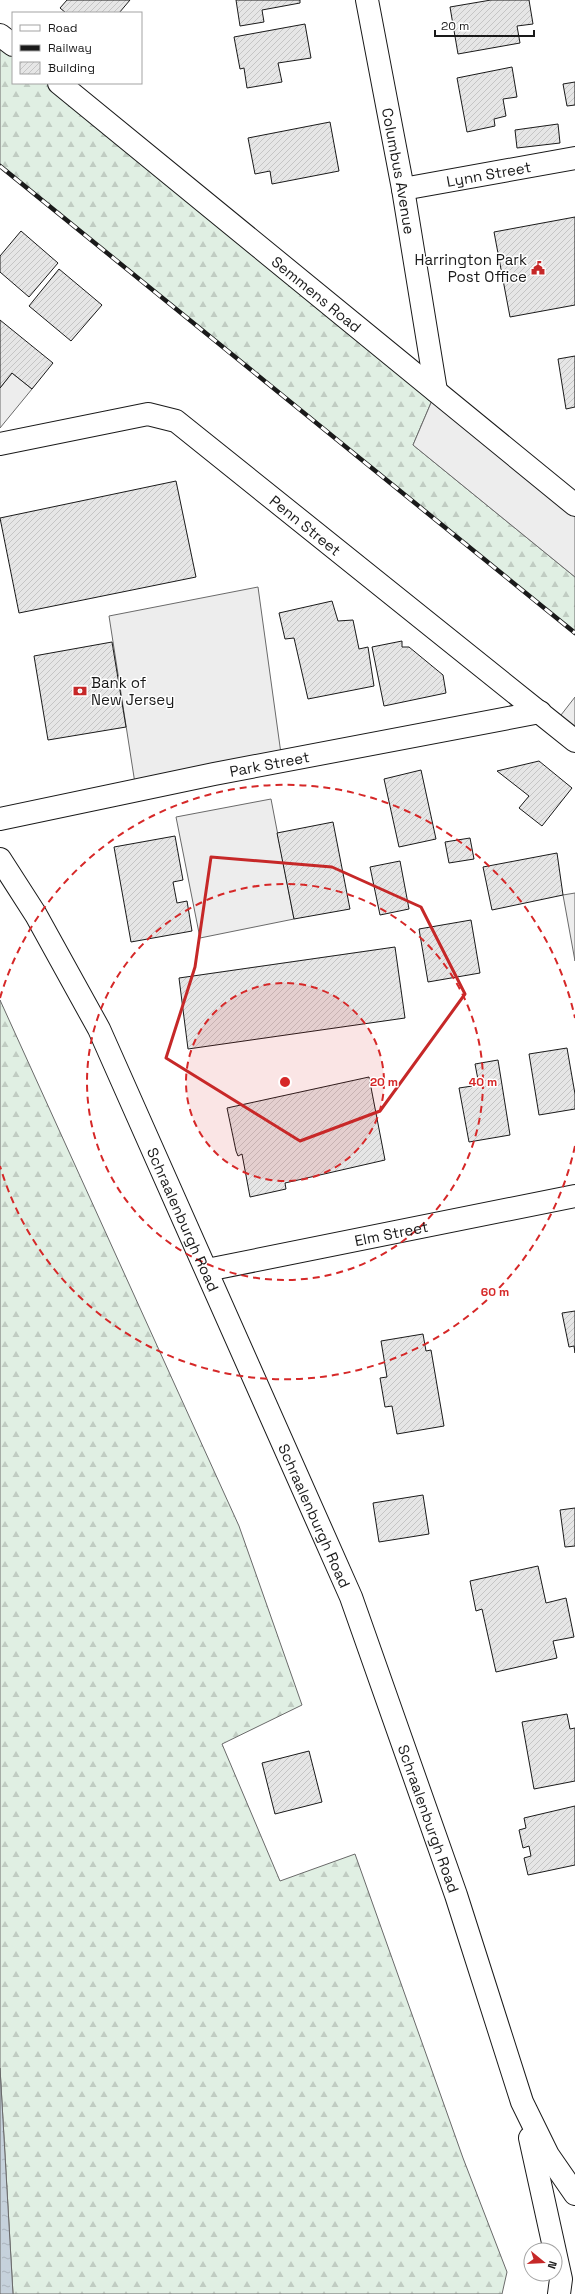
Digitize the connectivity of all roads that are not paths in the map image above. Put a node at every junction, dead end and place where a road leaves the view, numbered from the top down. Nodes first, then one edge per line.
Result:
1 (367, 0) edge
2 (0, 34) edge
3 (12, 44) edge
4 (60, 84) edge
5 (575, 158) edge
6 (403, 189) junction
7 (436, 391) junction
8 (0, 444) edge
9 (575, 505) edge
10 (540, 712) junction
11 (575, 741) edge
12 (0, 819) edge
13 (0, 859) edge
14 (575, 1196) edge
15 (207, 1270) junction
16 (522, 2102) junction
17 (575, 2194) edge
18 (559, 2294) edge

1 - 6 street, Columbus Avenue
2 - 3 street
4 - 7 street, Semmens Road
5 - 6 street, Lynn Street
6 - 7 street, Columbus Avenue
7 - 9 street, Semmens Road
8 - 10 street, Penn Street
10 - 11 street, Penn Street
10 - 12 street, Park Street
13 - 15 street, Schraalenburgh Road
14 - 15 street, Elm Street
15 - 16 street, Schraalenburgh Road
16 - 17 street, Schraalenburgh Road
16 - 18 street

